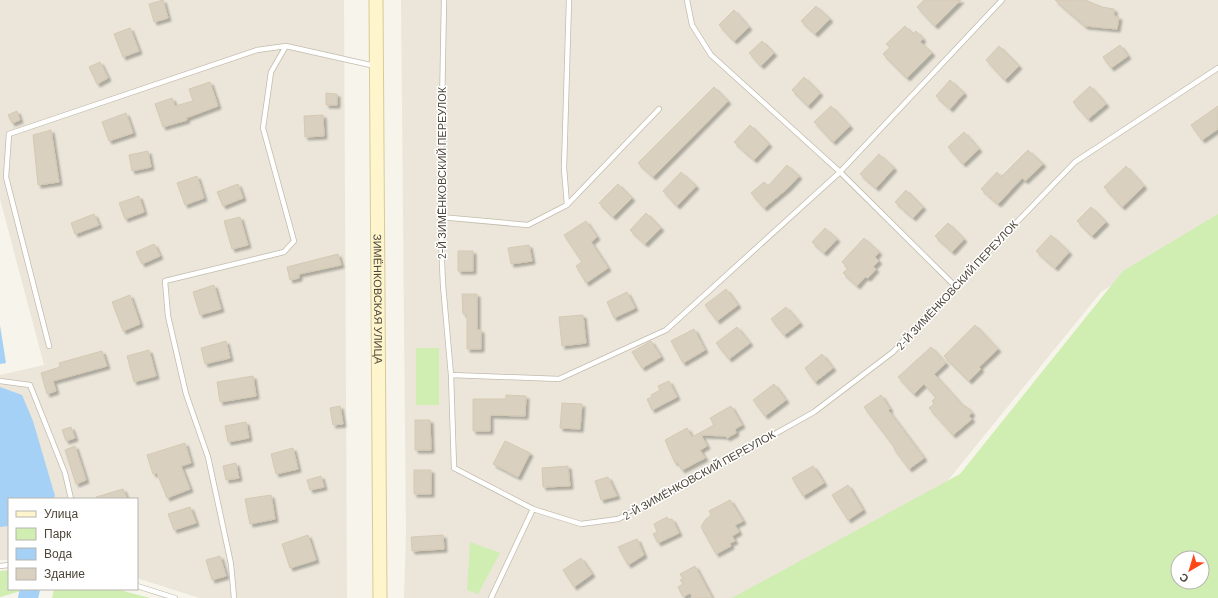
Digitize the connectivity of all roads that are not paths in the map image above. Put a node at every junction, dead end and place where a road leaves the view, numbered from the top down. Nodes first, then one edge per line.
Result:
1 (376, 0) edge
2 (444, 0) edge
3 (569, 0) edge
4 (687, 0) edge
5 (1002, 0) edge
6 (286, 46) junction
7 (376, 67) junction
8 (1218, 68) edge
9 (659, 109) dead end
10 (840, 172) junction
11 (567, 205) junction
12 (440, 217) junction
13 (955, 286) junction
14 (49, 346) dead end
15 (451, 375) junction
16 (1, 381) edge
17 (71, 498) edge
18 (533, 509) junction
19 (138, 586) edge
20 (174, 598) edge
21 (234, 598) edge
22 (380, 598) edge
23 (491, 598) edge

1 - 7 main road, ЗИМЁНКОВСКАЯ УЛИЦА
2 - 12 lane, 2-Й ЗИМЁНКОВСКИЙ ПЕРЕУЛОК
3 - 11 lane
4 - 10 lane
5 - 10 lane
6 - 7 lane
6 - 14 lane
6 - 21 lane
7 - 22 main road, ЗИМЁНКОВСКАЯ УЛИЦА
8 - 13 lane, 2-Й ЗИМЁНКОВСКИЙ ПЕРЕУЛОК
9 - 11 lane
10 - 13 lane
10 - 15 lane
11 - 12 lane
12 - 15 lane, 2-Й ЗИМЁНКОВСКИЙ ПЕРЕУЛОК
13 - 18 lane, 2-Й ЗИМЁНКОВСКИЙ ПЕРЕУЛОК
15 - 18 lane, 2-Й ЗИМЁНКОВСКИЙ ПЕРЕУЛОК
16 - 17 lane
18 - 23 lane
19 - 20 lane

